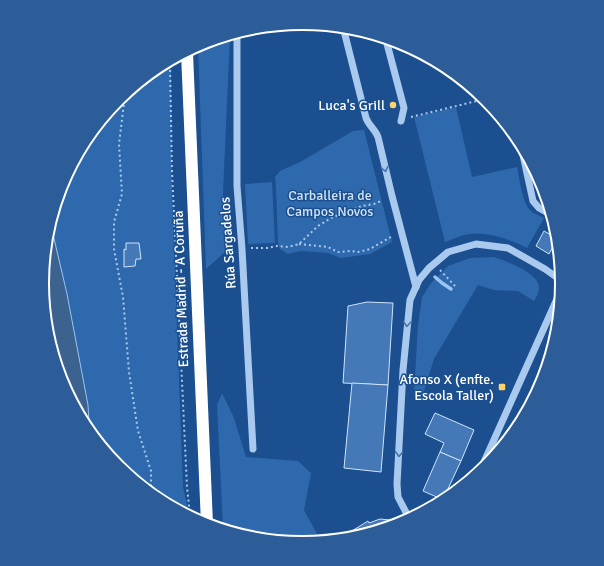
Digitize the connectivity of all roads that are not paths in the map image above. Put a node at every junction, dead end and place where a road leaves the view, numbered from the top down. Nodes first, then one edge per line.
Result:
1 (345, 34) edge
2 (237, 39) edge
3 (387, 45) edge
4 (187, 58) edge
5 (401, 121) road end
6 (525, 163) edge
7 (544, 211) edge
8 (555, 276) edge
9 (416, 287) junction
10 (554, 307) edge
11 (253, 449) dead end
12 (487, 456) edge
13 (407, 513) edge
14 (207, 518) edge

1 -> 9 street
2 - 11 street, Rúa Sargadelos
3 - 5 street
4 - 14 highway, Estrada Madrid - A Coruña
6 - 7 street
8 - 9 street
9 -> 13 street
10 - 12 street

